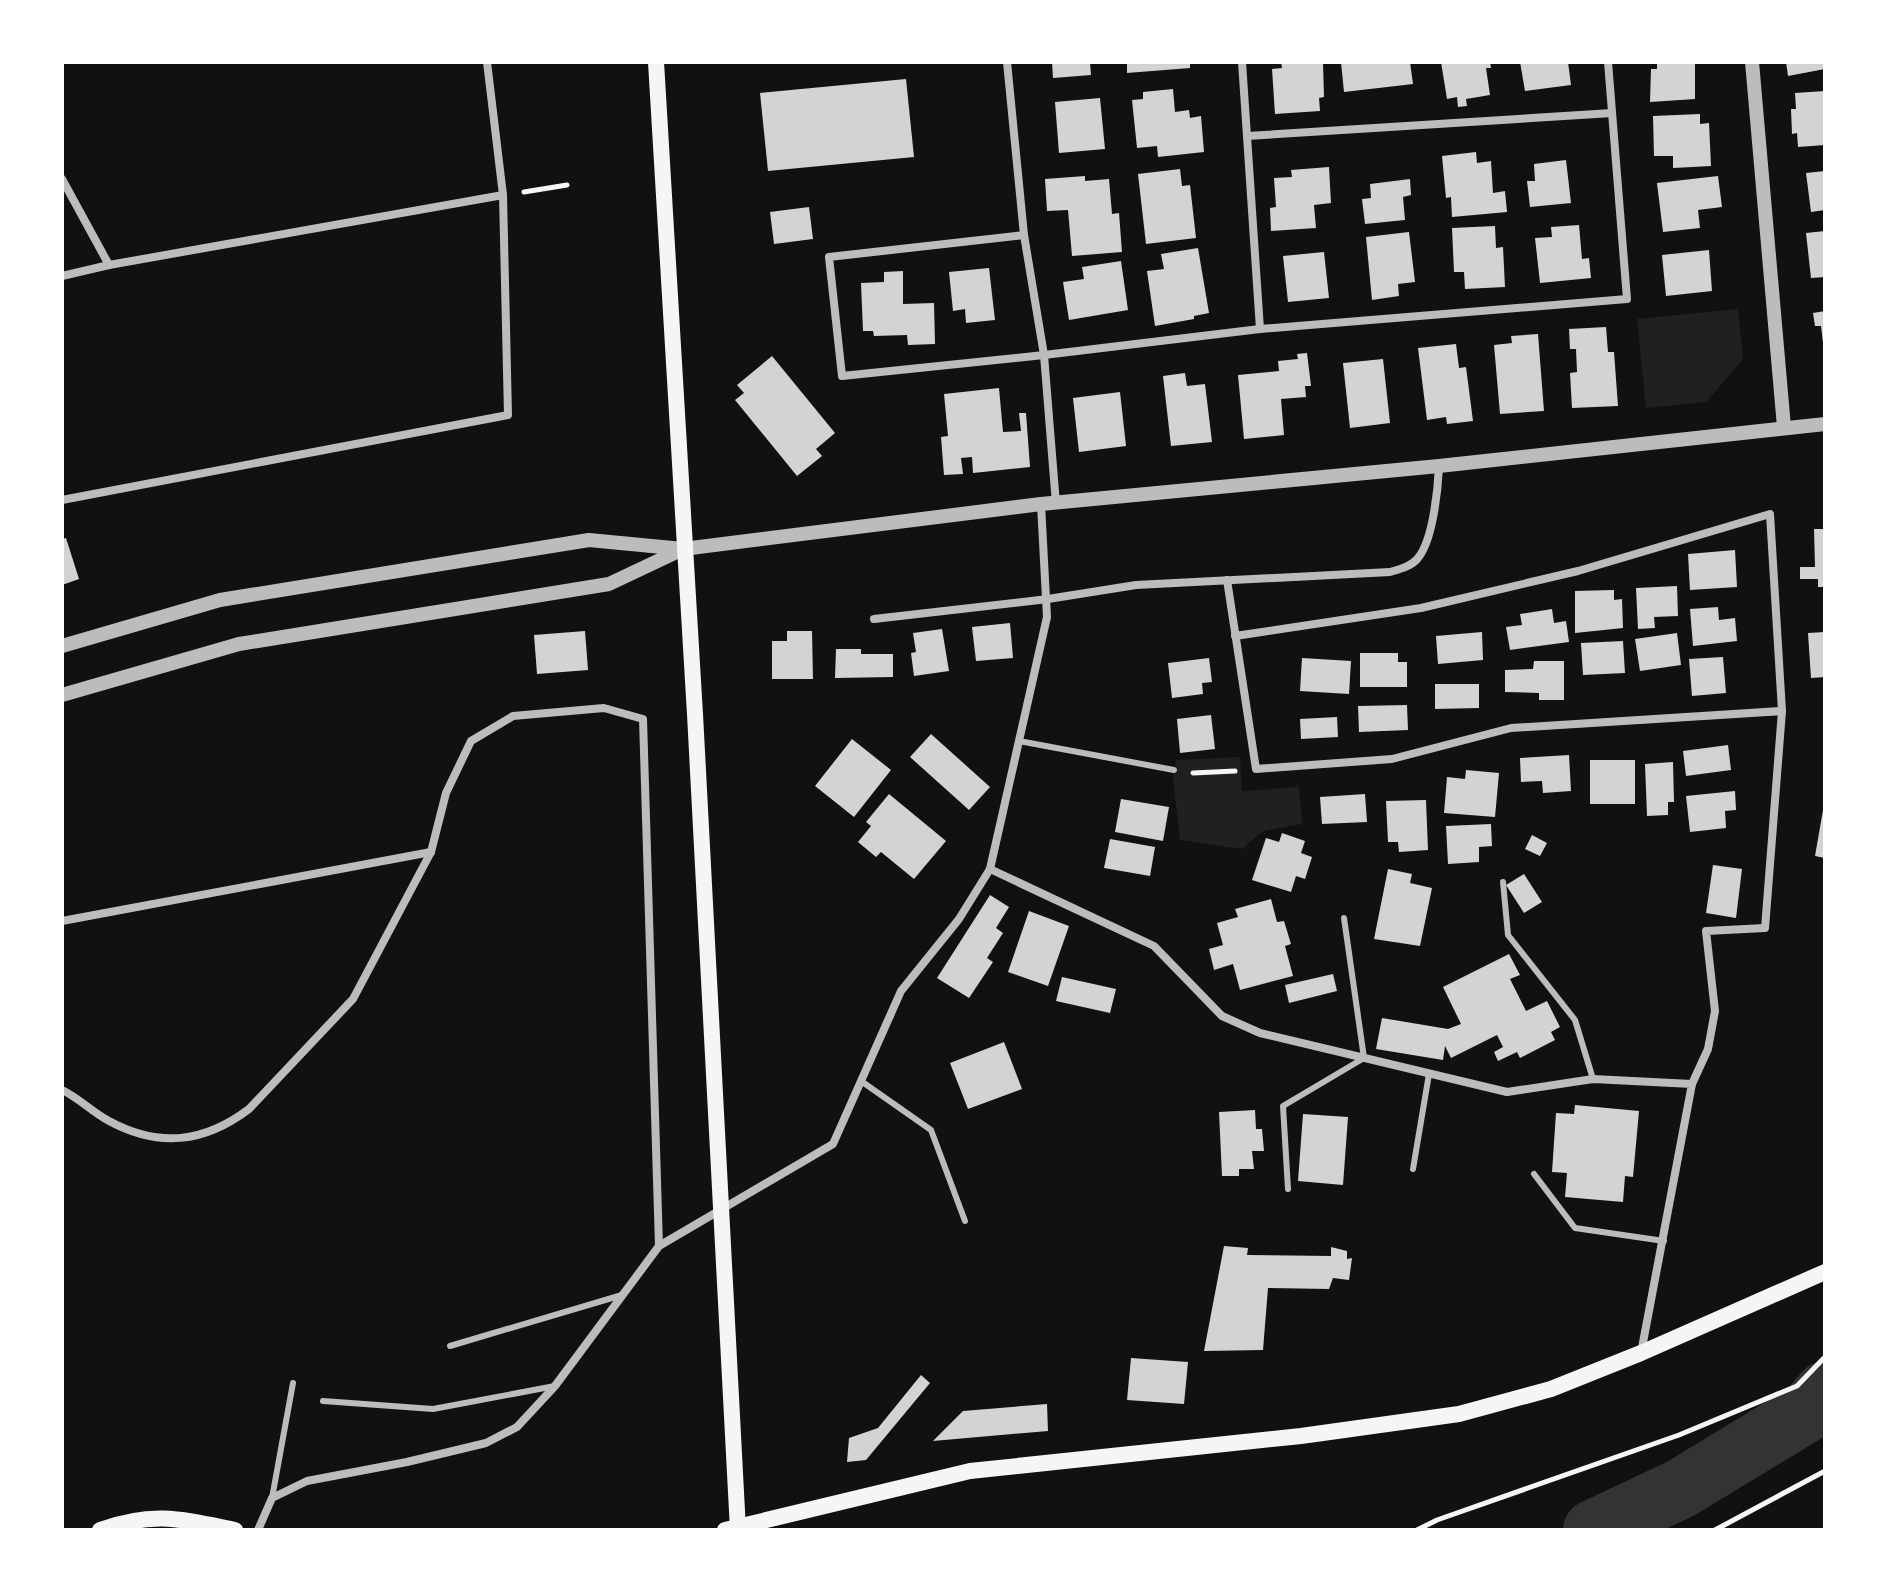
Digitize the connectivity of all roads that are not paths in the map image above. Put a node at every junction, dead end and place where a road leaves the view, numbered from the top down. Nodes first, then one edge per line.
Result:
1 (487, 62) edge
2 (656, 62) edge
3 (1007, 62) edge
4 (1242, 62) edge
5 (1608, 62) edge
6 (1752, 62) edge
7 (1612, 113) junction
8 (1247, 136) junction
9 (62, 179) edge
10 (503, 195) junction
11 (1024, 235) junction
12 (109, 265) junction
13 (62, 276) edge
14 (1260, 329) junction
15 (1044, 355) junction
16 (1825, 424) edge
17 (1784, 427) junction
18 (1439, 466) junction
19 (62, 500) edge
20 (1049, 505) junction
21 (683, 549) junction
22 (1227, 580) junction
23 (1048, 599) junction
24 (874, 619) dead end
25 (1235, 636) junction
26 (62, 646) edge
27 (62, 695) edge
28 (1782, 711) junction
29 (1019, 741) junction
30 (1174, 770) road end
31 (431, 852) junction
32 (990, 869) junction
33 (1503, 882) dead end
34 (1344, 918) dead end
35 (62, 921) edge
36 (1364, 1058) junction
37 (1429, 1074) junction
38 (1593, 1079) junction
39 (861, 1081) junction
40 (1692, 1084) junction
41 (62, 1090) edge
42 (1413, 1169) dead end
43 (1534, 1174) dead end
44 (1288, 1189) dead end
45 (965, 1221) dead end
46 (1664, 1241) junction
47 (659, 1246) junction
48 (1825, 1272) edge
49 (622, 1295) junction
50 (450, 1346) dead end
51 (1641, 1353) junction
52 (293, 1383) dead end
53 (555, 1386) junction
54 (323, 1401) dead end
55 (272, 1498) junction
56 (733, 1529) edge
57 (100, 1530) edge
58 (235, 1530) edge
59 (258, 1530) edge

1 - 10 street
2 - 21 main road
3 - 11 street
4 - 8 street
5 - 7 street
6 - 17 street
7 - 8 street
7 - 14 street
8 - 14 street
9 - 12 street
10 - 12 street
10 - 19 street
11 - 15 street
11 - 15 street
12 - 13 street
14 - 15 street
15 - 20 street
16 - 17 street
17 - 18 street
18 - 20 street
18 - 22 street
20 - 21 street
20 - 23 street
21 - 26 street
21 - 27 street
21 - 56 main road
22 - 23 street
22 - 25 street
23 - 24 street
23 - 29 street
25 - 28 street
25 - 28 street
28 - 40 street
29 - 30 lane
29 - 32 street
31 - 35 street
31 - 41 street
31 - 47 street
32 - 36 street
32 - 39 street
33 - 38 lane
34 - 36 lane
36 - 37 street
36 - 44 lane
37 - 38 street
37 - 42 lane
38 - 40 street
39 - 45 lane
39 - 47 street
40 - 46 street
43 - 46 lane
46 - 51 street
47 - 49 street
48 - 51 main road
49 - 50 lane
49 - 53 street
51 - 56 main road
52 - 55 lane
53 - 54 lane
53 - 55 street
55 - 59 street
57 - 58 main road

